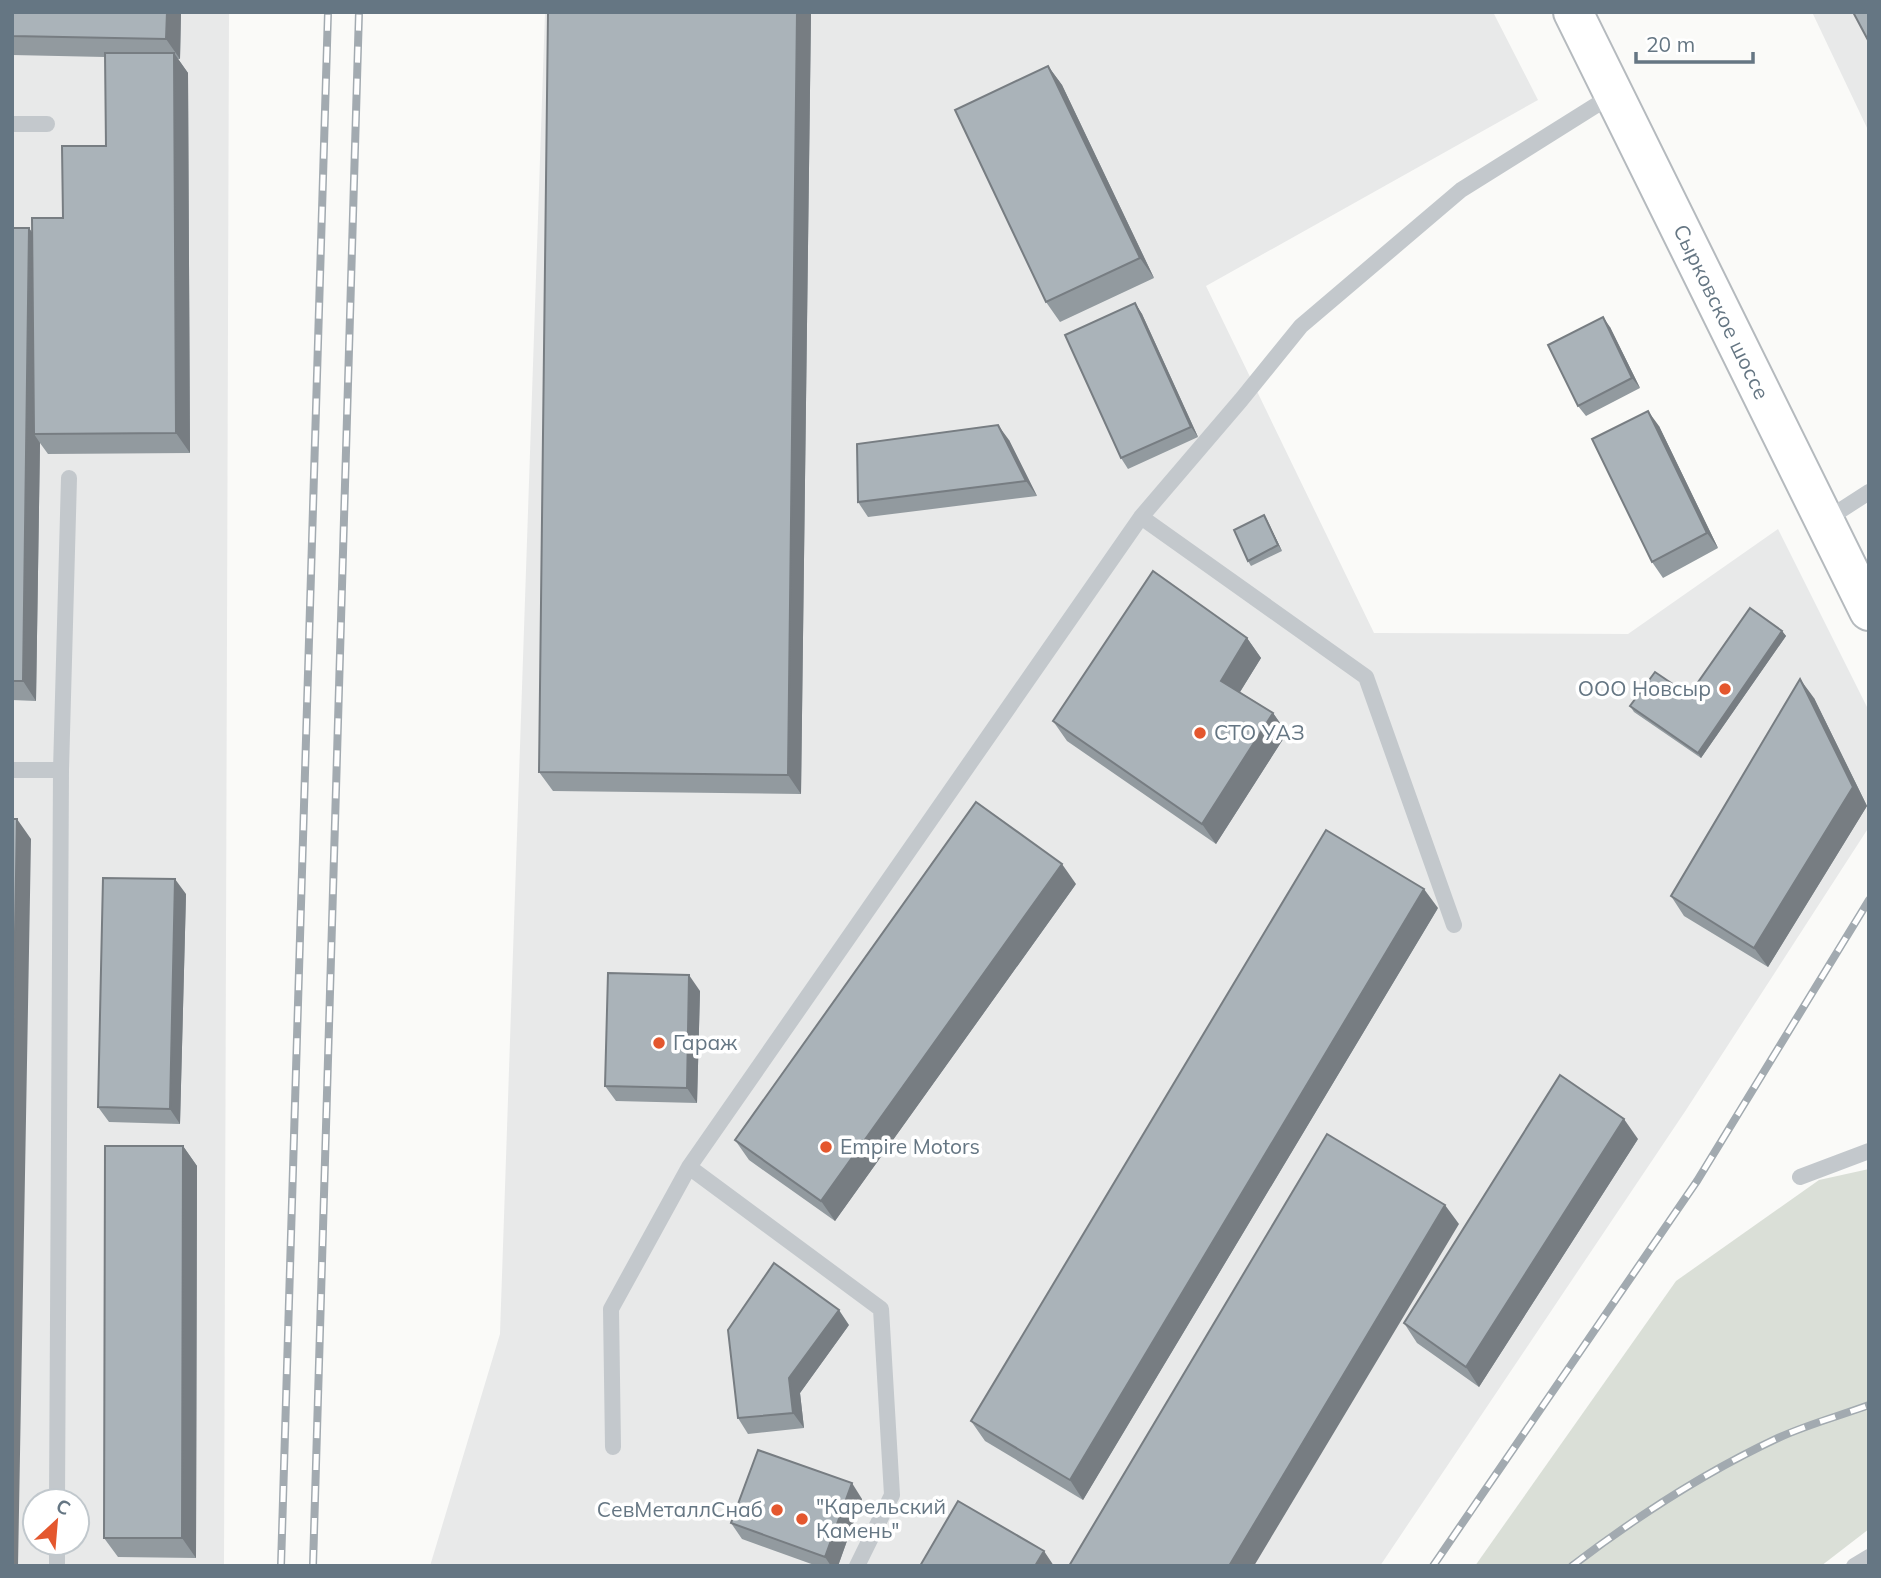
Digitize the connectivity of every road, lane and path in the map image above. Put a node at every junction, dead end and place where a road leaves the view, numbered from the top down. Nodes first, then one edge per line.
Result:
1 (1573, 12) edge
2 (1614, 94) junction
3 (12, 124) edge
4 (47, 124) dead end
5 (69, 478) dead end
6 (1869, 492) edge
7 (1141, 517) junction
8 (1824, 521) junction
9 (1869, 611) edge
10 (12, 770) edge
11 (61, 770) junction
12 (1454, 925) dead end
13 (1869, 1151) edge
14 (689, 1167) junction
15 (1801, 1177) dead end
16 (613, 1447) dead end
17 (57, 1487) edge
18 (857, 1566) edge

1 - 2 main road, Сырковское шоссе
2 - 7 lane
2 - 8 main road, Сырковское шоссе
3 - 4 lane
5 - 11 lane
6 - 8 lane
7 - 12 lane
7 - 14 lane
8 - 9 main road, Сырковское шоссе
10 - 11 lane
11 - 17 lane
13 - 15 lane
14 - 16 lane
14 - 18 lane

